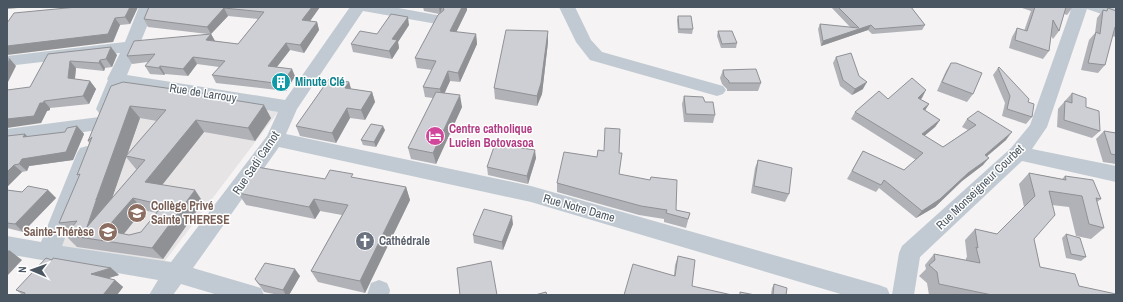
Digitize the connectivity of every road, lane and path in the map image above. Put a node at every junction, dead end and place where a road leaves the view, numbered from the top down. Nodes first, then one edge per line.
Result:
1 (147, 7) edge
2 (358, 7) edge
3 (366, 7) edge
4 (567, 7) edge
5 (1080, 7) edge
6 (1093, 7) edge
7 (1116, 14) edge
8 (437, 19) edge
9 (131, 46) junction
10 (7, 60) edge
11 (116, 79) junction
12 (717, 90) dead end
13 (289, 107) junction
14 (99, 124) junction
15 (7, 136) edge
16 (275, 139) junction
17 (1018, 153) junction
18 (1116, 174) edge
19 (7, 245) edge
20 (48, 253) junction
21 (176, 273) junction
22 (160, 295) edge
23 (253, 295) edge
24 (879, 295) edge
25 (903, 295) edge

1 - 9 street
2 - 13 street, Rue Sadi Carnot
3 - 8 street
4 - 12 street
5 - 17 street, Rue Monseigneur Courbet
6 - 7 street
9 - 10 street
9 - 11 street
11 - 13 street, Rue de Larrouy
11 - 14 street
13 - 16 street, Rue Sadi Carnot
14 - 15 street
14 - 20 street
16 - 21 street, Rue Sadi Carnot
16 - 24 street, Rue Notre Dame
17 - 18 street
17 - 25 street, Rue Monseigneur Courbet
19 - 20 street
20 - 21 street
21 - 22 street, Rue Sadi Carnot
21 - 23 street

